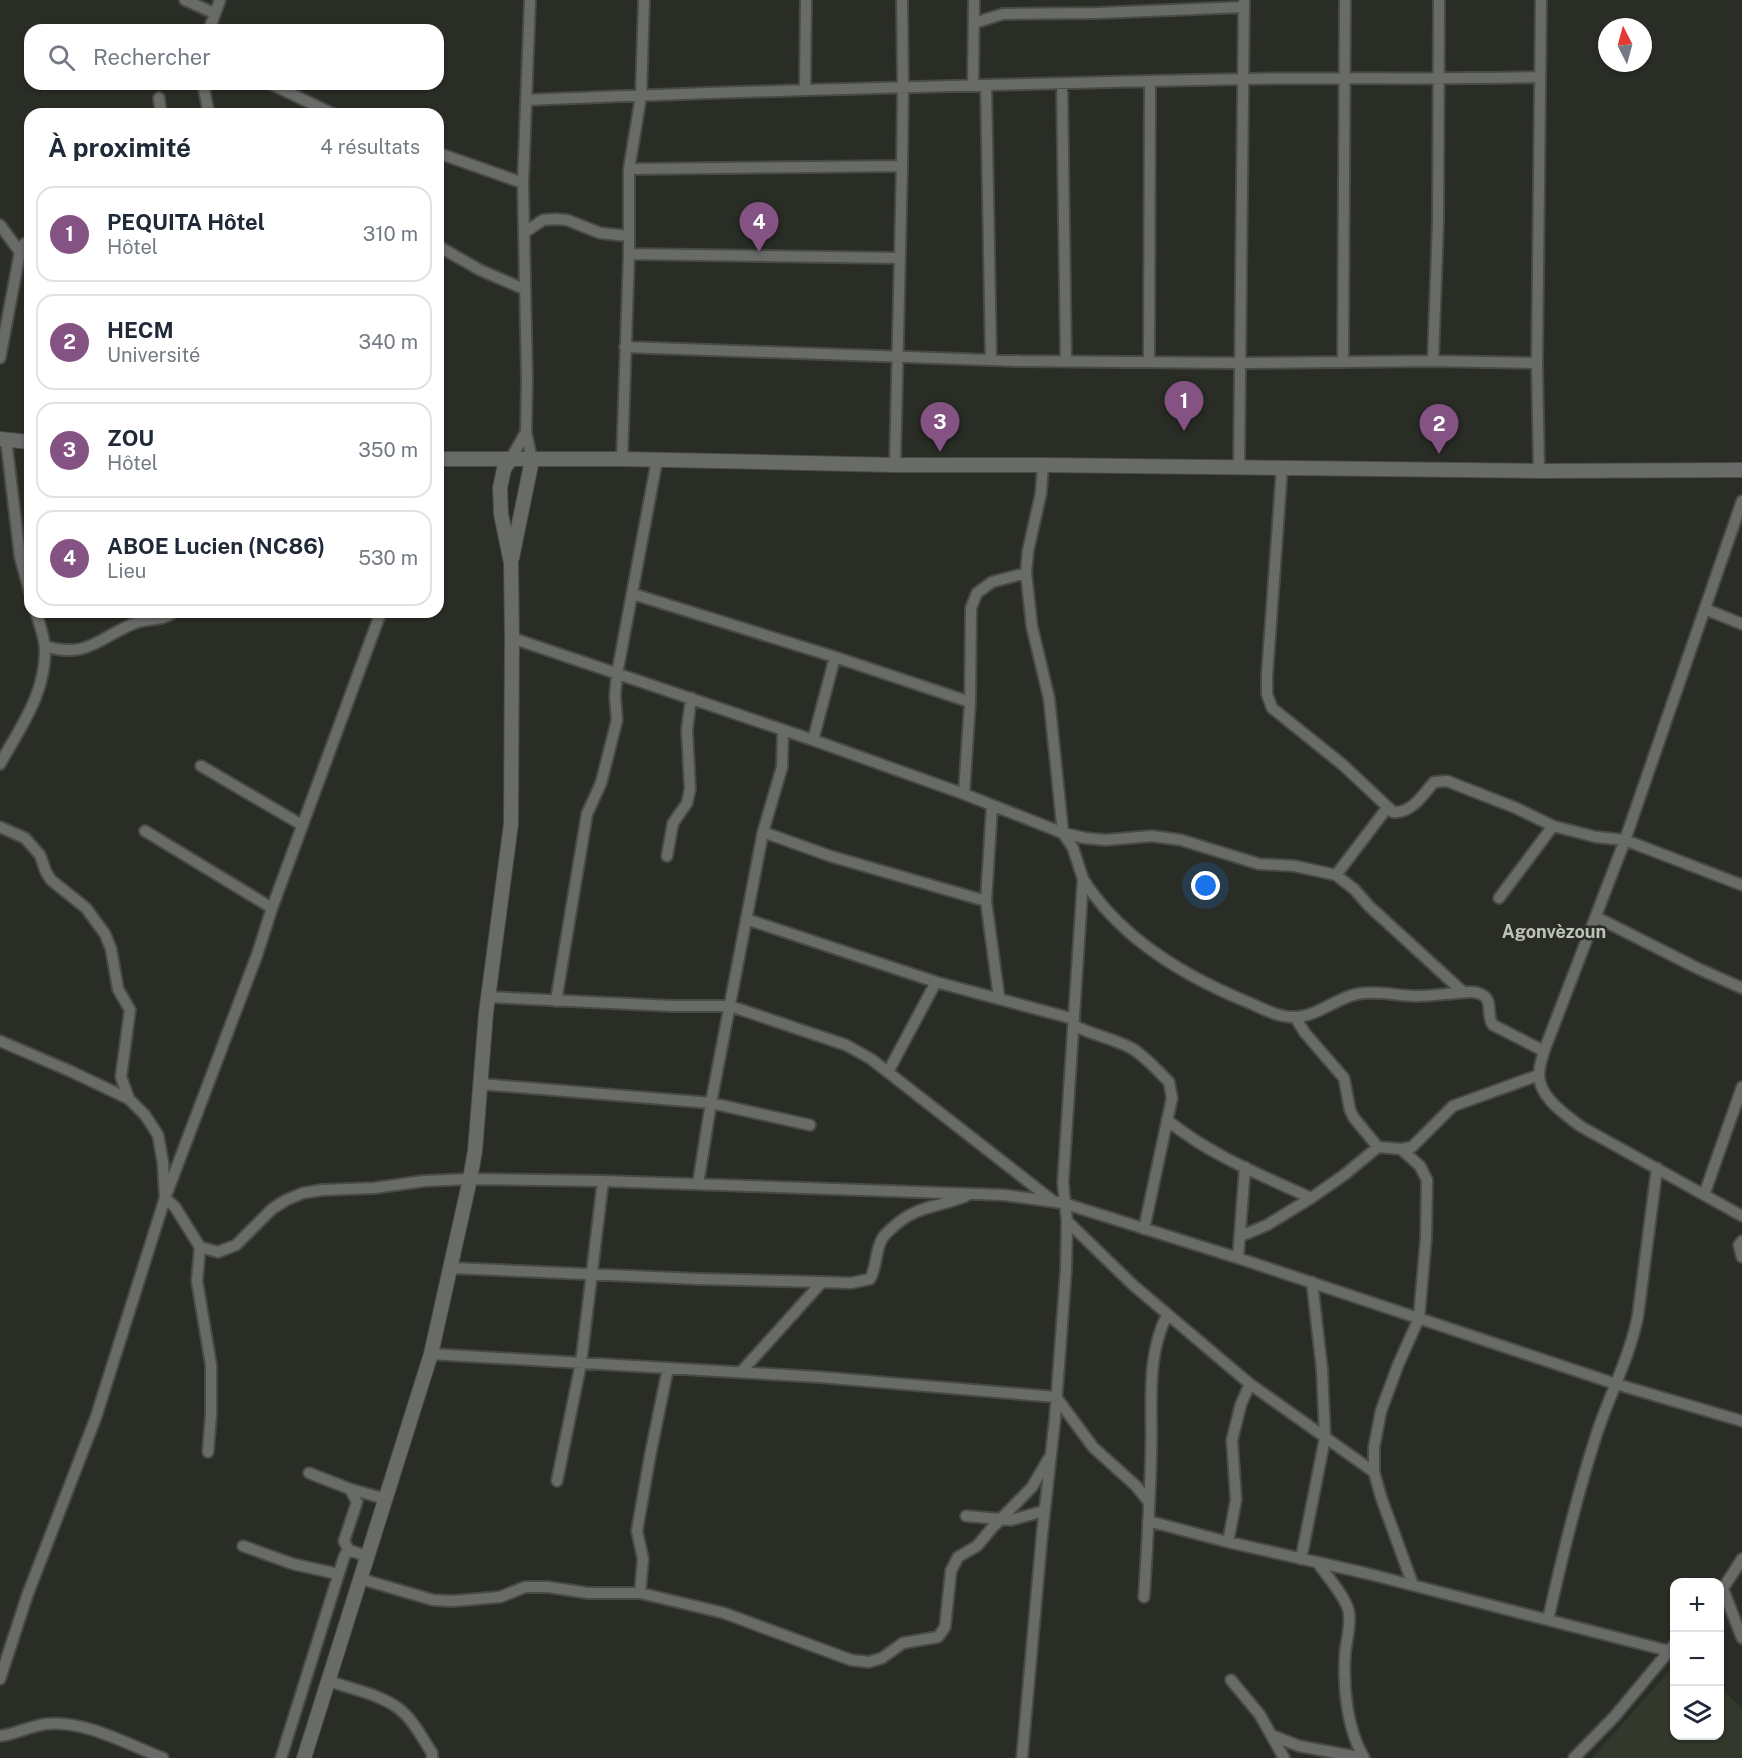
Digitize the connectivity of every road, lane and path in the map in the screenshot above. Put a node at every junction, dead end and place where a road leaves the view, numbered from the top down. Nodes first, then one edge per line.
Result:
1 (185, 0) edge
2 (220, 0) edge
3 (530, 0) edge
4 (644, 0) edge
5 (806, 0) edge
6 (902, 0) edge
7 (974, 0) edge
8 (1345, 0) edge
9 (1438, 0) edge
10 (1541, 0) edge
11 (1244, 3) edge
12 (214, 13) junction
13 (974, 23) junction
14 (211, 24) edge
15 (1540, 77) junction
16 (1345, 78) junction
17 (1243, 79) junction
18 (1437, 80) junction
19 (1150, 82) junction
20 (1062, 84) junction
21 (973, 85) junction
22 (986, 85) junction
23 (903, 87) junction
24 (805, 89) junction
25 (204, 90) edge
26 (283, 90) edge
27 (641, 96) junction
28 (159, 98) dead end
29 (526, 100) junction
30 (160, 108) edge
31 (208, 108) edge
32 (321, 108) edge
33 (444, 155) edge
34 (902, 166) junction
35 (629, 169) junction
36 (523, 183) junction
37 (0, 225) edge
38 (525, 232) junction
39 (628, 236) junction
40 (24, 244) edge
41 (444, 249) edge
42 (20, 252) junction
43 (629, 254) junction
44 (900, 258) junction
45 (524, 289) junction
46 (626, 347) junction
47 (0, 358) edge
48 (898, 358) junction
49 (991, 360) junction
50 (1066, 361) junction
51 (1433, 361) junction
52 (1149, 362) junction
53 (1343, 362) junction
54 (1241, 363) junction
55 (1537, 363) junction
56 (526, 432) junction
57 (3, 439) edge
58 (24, 441) edge
59 (444, 459) edge
60 (622, 459) junction
61 (510, 460) junction
62 (532, 460) junction
63 (657, 460) junction
64 (895, 465) junction
65 (1043, 465) junction
66 (1239, 467) junction
67 (1281, 468) junction
68 (1742, 470) edge
69 (1539, 471) junction
70 (1742, 501) edge
71 (511, 562) junction
72 (24, 571) edge
73 (1026, 573) junction
74 (633, 594) junction
75 (1705, 609) junction
76 (38, 618) edge
77 (164, 618) edge
78 (379, 618) edge
79 (1742, 624) edge
80 (512, 638) junction
81 (45, 646) junction
82 (835, 657) junction
83 (617, 674) junction
84 (691, 698) junction
85 (970, 702) junction
86 (783, 730) junction
87 (813, 740) junction
88 (1, 759) edge
89 (201, 766) dead end
90 (964, 794) junction
91 (992, 806) junction
92 (1387, 808) junction
93 (302, 825) junction
94 (1553, 826) junction
95 (0, 827) edge
96 (145, 831) dead end
97 (763, 832) junction
98 (1063, 832) junction
99 (1625, 840) junction
100 (667, 856) dead end
101 (1336, 875) junction
102 (1083, 879) junction
103 (1742, 885) edge
104 (1499, 898) dead end
105 (986, 902) junction
106 (272, 908) junction
107 (1596, 917) junction
108 (746, 919) junction
109 (936, 982) junction
110 (1742, 988) edge
111 (1463, 992) junction
112 (488, 997) junction
113 (999, 998) junction
114 (556, 1000) junction
115 (730, 1006) junction
116 (1295, 1017) junction
117 (1074, 1022) junction
118 (0, 1041) edge
119 (1544, 1051) junction
120 (888, 1072) junction
121 (1539, 1075) junction
122 (480, 1084) junction
123 (1742, 1087) edge
124 (129, 1099) junction
125 (711, 1103) junction
126 (1167, 1119) junction
127 (810, 1125) dead end
128 (1378, 1147) junction
129 (1401, 1149) junction
130 (1245, 1167) junction
131 (1658, 1168) junction
132 (470, 1179) junction
133 (603, 1181) junction
134 (698, 1184) junction
135 (972, 1193) junction
136 (1704, 1195) junction
137 (165, 1198) junction
138 (1311, 1198) junction
139 (1058, 1202) junction
140 (1742, 1216) edge
141 (1066, 1221) junction
142 (1144, 1229) junction
143 (1240, 1236) junction
144 (1742, 1241) edge
145 (200, 1247) junction
146 (1238, 1257) junction
147 (1742, 1257) edge
148 (452, 1268) junction
149 (593, 1274) junction
150 (822, 1282) junction
151 (1312, 1282) junction
152 (1167, 1315) junction
153 (1419, 1318) junction
154 (431, 1354) junction
155 (581, 1363) junction
156 (668, 1368) junction
157 (741, 1372) junction
158 (1250, 1384) junction
159 (1616, 1384) junction
160 (1056, 1397) junction
161 (1742, 1421) edge
162 (1325, 1438) junction
163 (208, 1452) dead end
164 (1051, 1456) junction
165 (1374, 1472) junction
166 (309, 1473) dead end
167 (557, 1481) dead end
168 (350, 1489) junction
169 (386, 1499) junction
170 (1149, 1502) junction
171 (1044, 1511) junction
172 (966, 1516) dead end
173 (1000, 1520) junction
174 (1148, 1521) junction
175 (1228, 1542) junction
176 (243, 1546) dead end
177 (349, 1551) junction
178 (368, 1557) junction
179 (1300, 1559) junction
180 (1742, 1559) edge
181 (1317, 1562) junction
182 (338, 1574) junction
183 (361, 1580) junction
184 (1413, 1586) junction
185 (1724, 1586) edge
186 (640, 1593) junction
187 (1144, 1597) dead end
188 (1724, 1598) edge
189 (1548, 1620) junction
190 (1742, 1638) edge
191 (1670, 1648) edge
192 (1670, 1650) edge
193 (0, 1679) edge
194 (1231, 1680) dead end
195 (328, 1681) junction
196 (1271, 1735) junction
197 (0, 1736) edge
198 (163, 1758) edge
199 (281, 1758) edge
200 (304, 1758) edge
201 (432, 1758) edge
202 (1022, 1758) edge
203 (1284, 1758) edge
204 (1363, 1758) edge
205 (1574, 1758) edge

1 - 12 street
2 - 12 street
3 - 29 street
4 - 27 street
5 - 24 street
6 - 23 street
7 - 13 street
8 - 16 street
9 - 18 street
10 - 15 street
11 - 13 street
11 - 17 street
12 - 14 street
13 - 21 street
15 - 18 street
15 - 55 street
16 - 17 street
16 - 18 street
16 - 53 street
17 - 19 street
17 - 54 street
18 - 51 street
19 - 20 street
19 - 52 street
20 - 22 street
20 - 50 street
21 - 22 street
21 - 23 street
22 - 49 street
23 - 24 street
23 - 34 street
24 - 27 street
25 - 31 street
26 - 32 street
27 - 29 street
27 - 35 street
28 - 30 street
29 - 36 street
33 - 36 street
34 - 35 street
34 - 44 street
35 - 39 street
36 - 38 street
37 - 42 street
38 - 39 street
38 - 45 street
39 - 43 street
40 - 42 street
41 - 45 street
42 - 47 street
43 - 44 street
43 - 46 street
44 - 48 street
45 - 56 street
46 - 48 street
46 - 60 street
48 - 49 street
48 - 64 street
49 - 50 street
50 - 52 street
51 - 53 street
51 - 55 street
52 - 54 street
53 - 54 street
54 - 66 street
55 - 69 street
56 - 61 street
56 - 62 street
57 - 58 street
57 - 72 street
59 - 61 street
60 - 62 street
60 - 63 street
61 - 62 street
61 - 71 street
62 - 71 street
63 - 64 street
63 - 74 street
64 - 65 street
65 - 66 street
65 - 73 street
66 - 67 street
67 - 69 street
67 - 92 street
68 - 69 street
70 - 75 street
71 - 80 street
73 - 85 street
73 - 98 street
74 - 82 street
74 - 83 street
75 - 79 street
75 - 99 street
76 - 81 street
77 - 81 street
78 - 93 street
80 - 83 street
80 - 112 street
81 - 88 street
82 - 85 street
82 - 87 street
83 - 84 street
83 - 114 street
84 - 86 street
84 - 100 street
85 - 90 street
86 - 87 street
86 - 97 street
87 - 90 street
89 - 93 street
90 - 91 street
91 - 98 street
91 - 105 street
92 - 94 street
92 - 101 street
93 - 106 street
94 - 99 street
94 - 104 street
95 - 124 street
96 - 106 street
97 - 105 street
97 - 108 street
98 - 101 street
98 - 102 street
99 - 103 street
99 - 107 street
101 - 111 street
102 - 116 street
102 - 117 street
105 - 113 street
106 - 137 street
107 - 110 street
107 - 119 street
108 - 109 street
108 - 115 street
109 - 113 street
109 - 120 street
111 - 116 street
111 - 119 street
112 - 114 street
112 - 122 street
113 - 117 street
114 - 115 street
115 - 120 street
115 - 125 street
116 - 128 street
117 - 126 street
117 - 139 street
118 - 124 street
119 - 121 street
120 - 139 street
121 - 129 street
121 - 131 street
122 - 125 street
122 - 132 street
123 - 136 street
124 - 137 street
125 - 127 street
125 - 134 street
126 - 130 street
126 - 142 street
128 - 129 street
128 - 138 street
129 - 153 street
130 - 138 street
130 - 143 street
131 - 136 street
131 - 159 street
132 - 133 street
132 - 145 street
132 - 148 street
133 - 134 street
133 - 149 street
134 - 135 street
135 - 139 street
135 - 150 street
136 - 140 street
137 - 145 street
137 - 193 street
138 - 143 street
139 - 141 street
139 - 142 street
141 - 152 street
141 - 160 street
142 - 146 street
143 - 146 street
144 - 147 street
145 - 163 street
146 - 151 street
148 - 149 street
148 - 154 street
149 - 150 street
149 - 155 street
150 - 157 street
151 - 153 street
151 - 162 street
152 - 158 street
152 - 170 street
153 - 159 street
153 - 165 street
154 - 155 street
154 - 169 street
155 - 156 street
155 - 167 street
156 - 157 street
156 - 186 street
157 - 160 street
158 - 162 street
158 - 175 street
159 - 161 street
159 - 189 street
160 - 164 street
160 - 170 street
162 - 165 street
162 - 179 street
164 - 171 street
164 - 173 street
165 - 184 street
166 - 168 street
168 - 169 street
168 - 177 street
169 - 178 street
170 - 174 street
171 - 173 street
171 - 202 street
172 - 173 street
173 - 186 street
174 - 175 street
174 - 187 street
175 - 179 street
176 - 182 street
177 - 178 street
177 - 182 street
178 - 183 street
179 - 181 street
180 - 185 street
181 - 184 street
181 - 204 street
182 - 199 street
183 - 186 street
183 - 195 street
184 - 189 street
188 - 190 street
189 - 191 street
192 - 205 street
194 - 196 street
195 - 200 street
195 - 201 street
196 - 203 street
196 - 204 street
197 - 198 street

